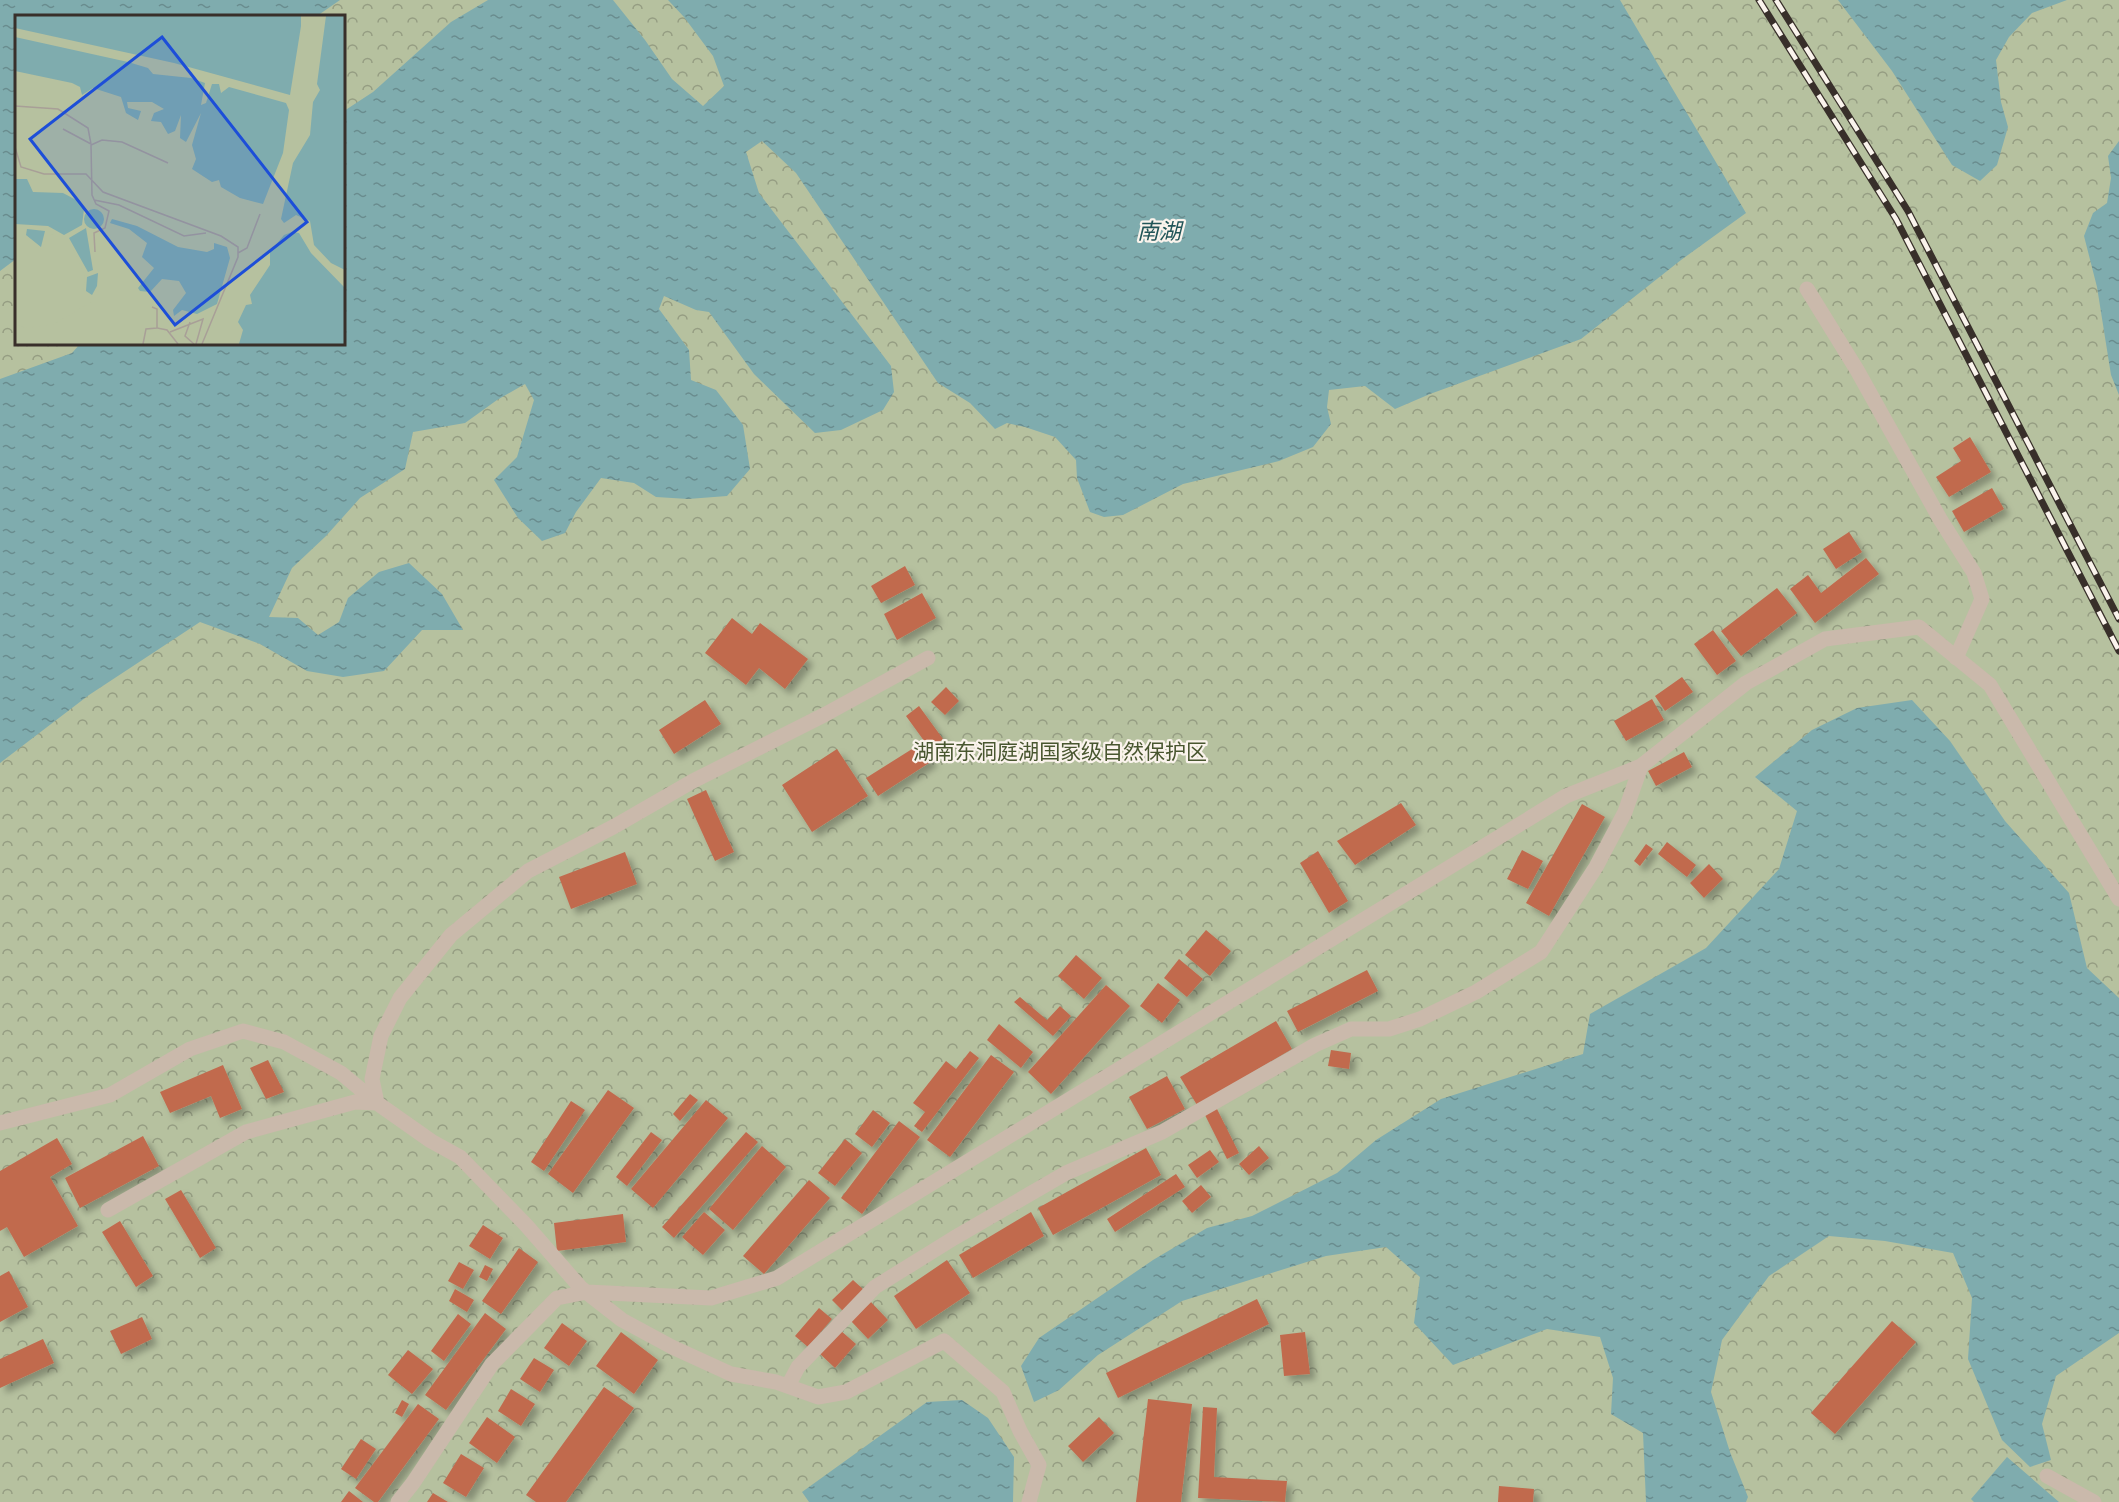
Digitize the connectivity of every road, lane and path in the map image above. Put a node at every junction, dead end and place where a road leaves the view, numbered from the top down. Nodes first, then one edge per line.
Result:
1 (1807, 289) dead end
2 (928, 658) dead end
3 (1956, 658) junction
4 (1641, 766) junction
5 (2119, 899) edge
6 (377, 1103) junction
7 (0, 1123) edge
8 (108, 1210) dead end
9 (587, 1292) junction
10 (788, 1386) junction
11 (2047, 1476) dead end
12 (398, 1502) edge
13 (1029, 1502) edge
14 (2094, 1502) edge

1 - 3 street
2 - 6 street
3 - 4 street
3 - 5 street
4 - 9 street
4 - 10 street
6 - 7 street
6 - 8 street
6 - 9 street
9 - 10 street
9 - 12 street
10 - 13 street
11 - 14 street

